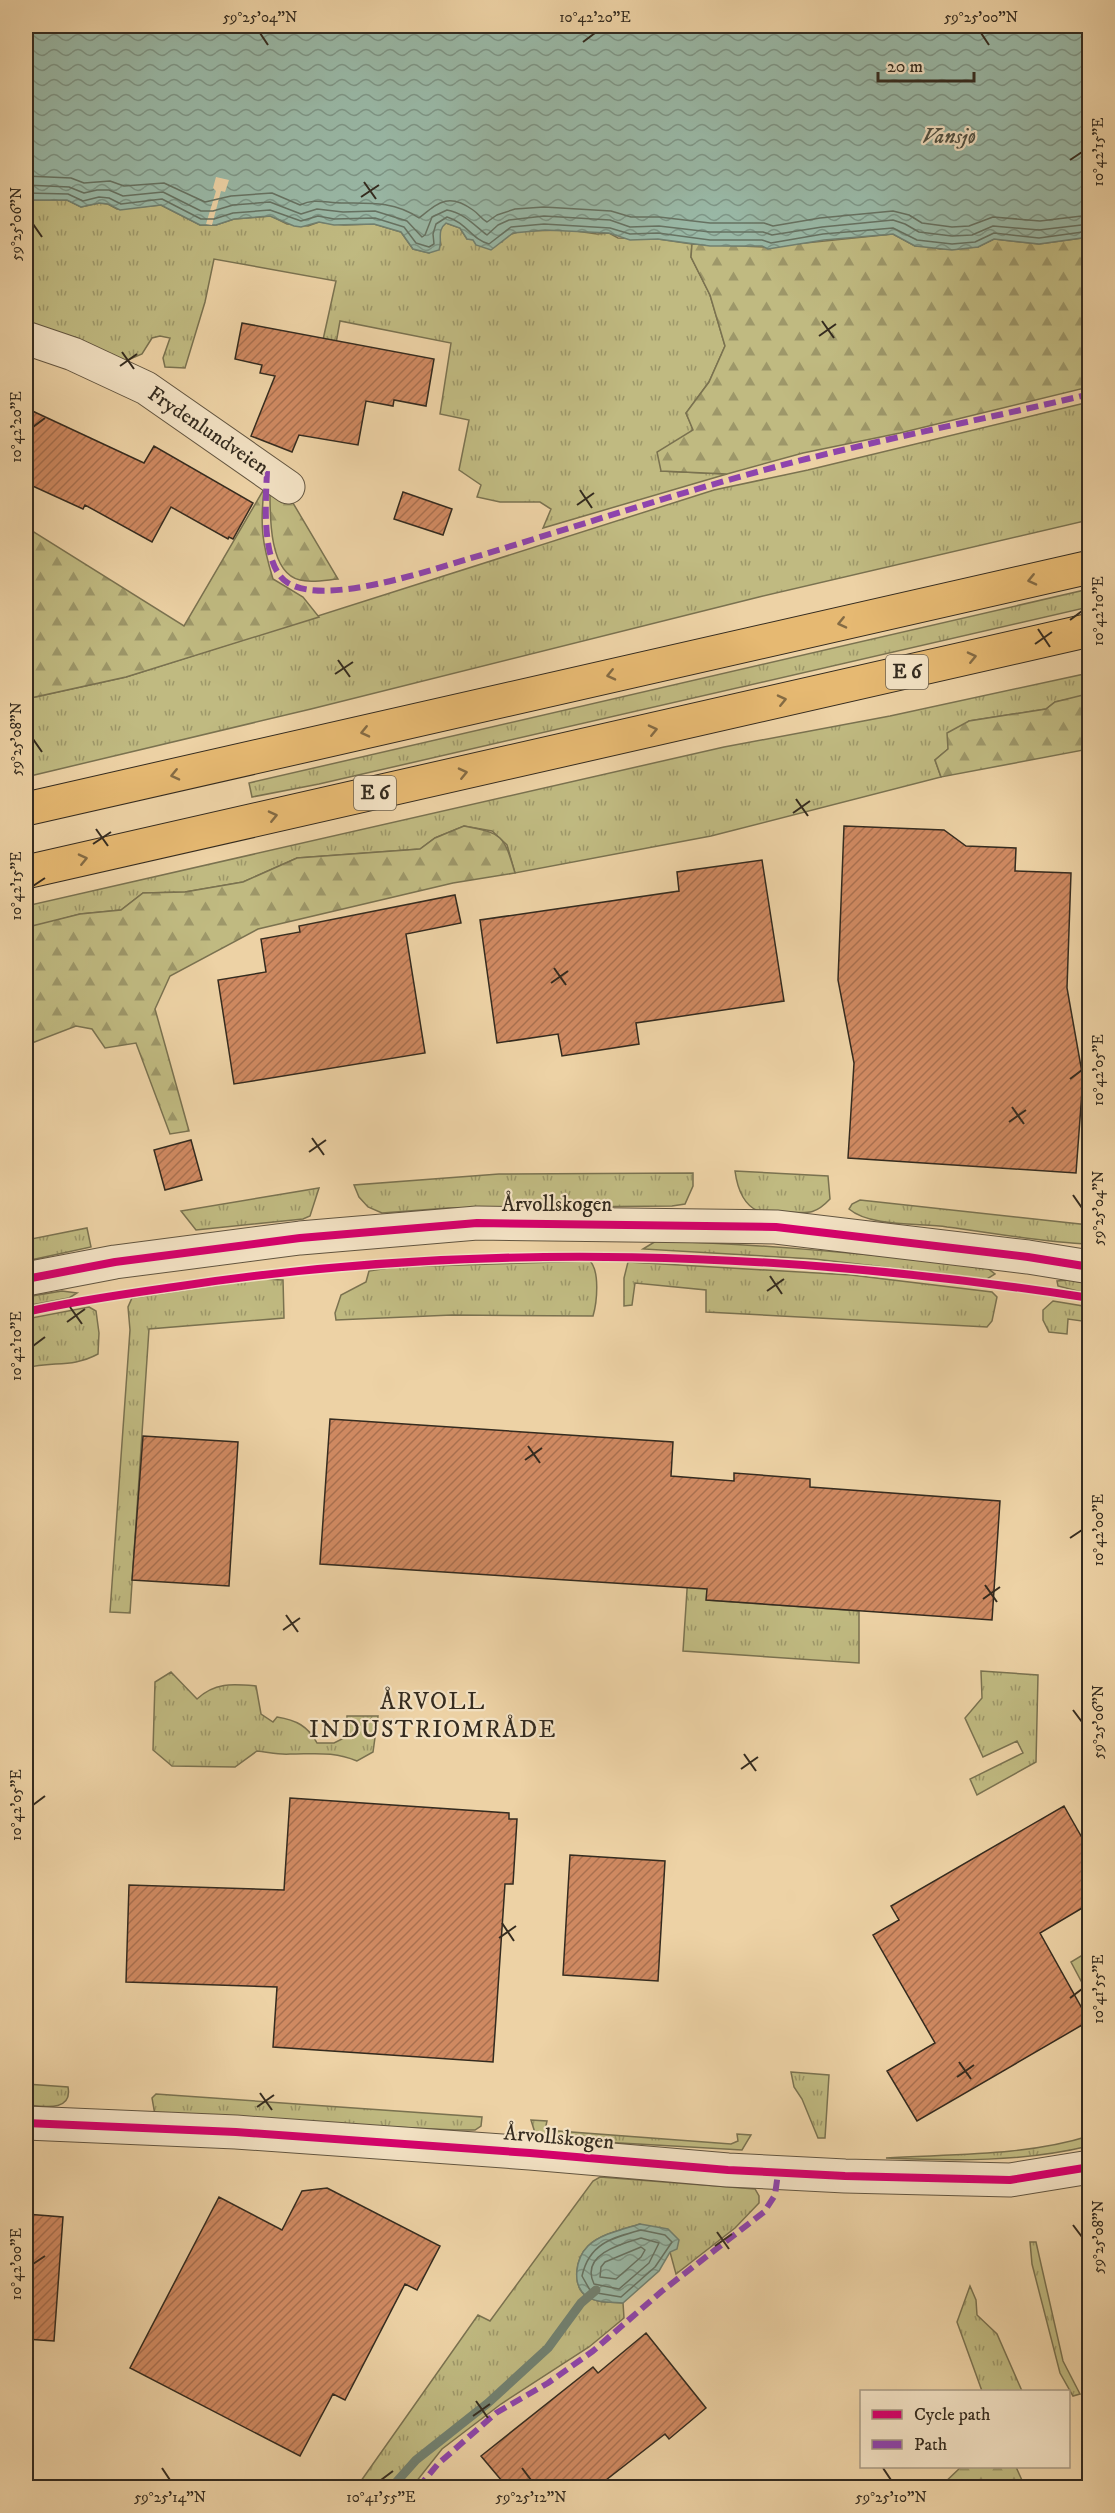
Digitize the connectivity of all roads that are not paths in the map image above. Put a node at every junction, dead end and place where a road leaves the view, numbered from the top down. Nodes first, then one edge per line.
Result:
1 (26, 338) edge
2 (288, 487) dead end
3 (1089, 567) edge
4 (1089, 630) edge
5 (26, 809) edge
6 (26, 872) edge
7 (1089, 1267) edge
8 (26, 1279) edge
9 (26, 2123) edge
10 (1089, 2167) edge

1 - 2 street, Frydenlundveien
3 -> 5 highway
6 -> 4 highway, E 6
7 - 8 street, Årvollskogen
9 - 10 street, Årvollskogen

